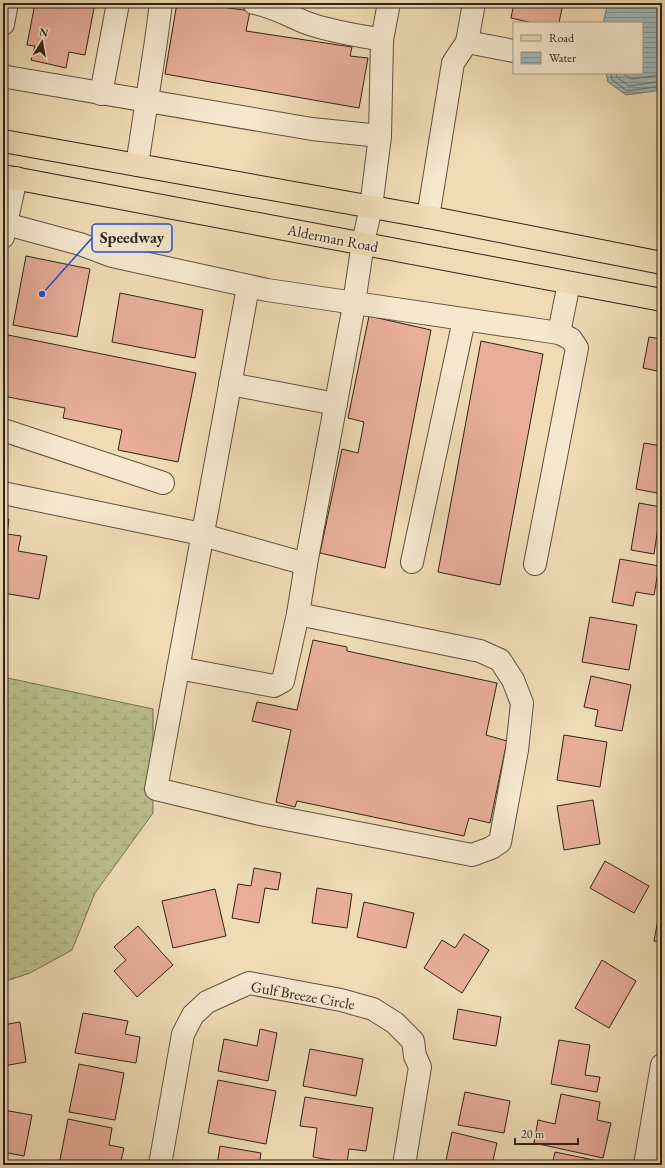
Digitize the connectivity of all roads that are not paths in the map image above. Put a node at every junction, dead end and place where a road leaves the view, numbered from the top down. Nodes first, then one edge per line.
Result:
1 (7, 3) edge
2 (118, 3) edge
3 (160, 3) edge
4 (254, 3) edge
5 (389, 3) edge
6 (474, 3) edge
7 (3, 24) edge
8 (382, 40) junction
9 (467, 42) junction
10 (513, 51) edge
11 (3, 75) edge
12 (101, 94) junction
13 (147, 102) junction
14 (380, 136) junction
15 (3, 140) edge
16 (137, 165) junction
17 (9, 177) edge
18 (371, 208) junction
19 (428, 218) junction
20 (5, 231) edge
21 (363, 243) junction
22 (662, 263) edge
23 (569, 283) junction
24 (248, 286) junction
25 (662, 300) edge
26 (354, 304) junction
27 (464, 320) junction
28 (559, 333) junction
29 (230, 384) junction
30 (336, 404) junction
31 (3, 430) edge
32 (162, 483) dead end
33 (3, 493) edge
34 (203, 535) junction
35 (412, 562) dead end
36 (306, 564) junction
37 (535, 564) dead end
38 (298, 614) junction
39 (178, 668) junction
40 (662, 1065) edge
41 (160, 1165) edge
42 (404, 1165) edge
43 (645, 1165) edge

1 - 7 street
2 - 12 street
3 - 13 street
4 - 8 street
5 - 8 street
6 - 9 street
8 - 14 street
9 - 10 street
9 - 19 street
11 - 12 street
12 - 13 street
13 - 14 street
13 - 16 street
14 - 18 street
15 - 16 main road
16 - 18 main road
17 - 20 street
17 - 21 main road, Alderman Road
18 - 19 main road
18 - 21 street
19 - 22 main road
20 - 24 street
21 - 23 main road, Alderman Road
21 - 26 street
23 - 25 main road, Alderman Road
23 - 28 street
24 - 26 street
24 - 29 street
26 - 27 street
26 - 30 street
27 - 28 street
27 - 35 street
28 - 37 street
29 - 30 street
29 - 34 street
30 - 36 street
31 - 32 street
33 - 34 street
34 - 36 street
34 - 39 street
36 - 38 street
38 - 39 street
38 - 39 street
40 - 43 street
41 - 42 street, Gulf Breeze Circle

